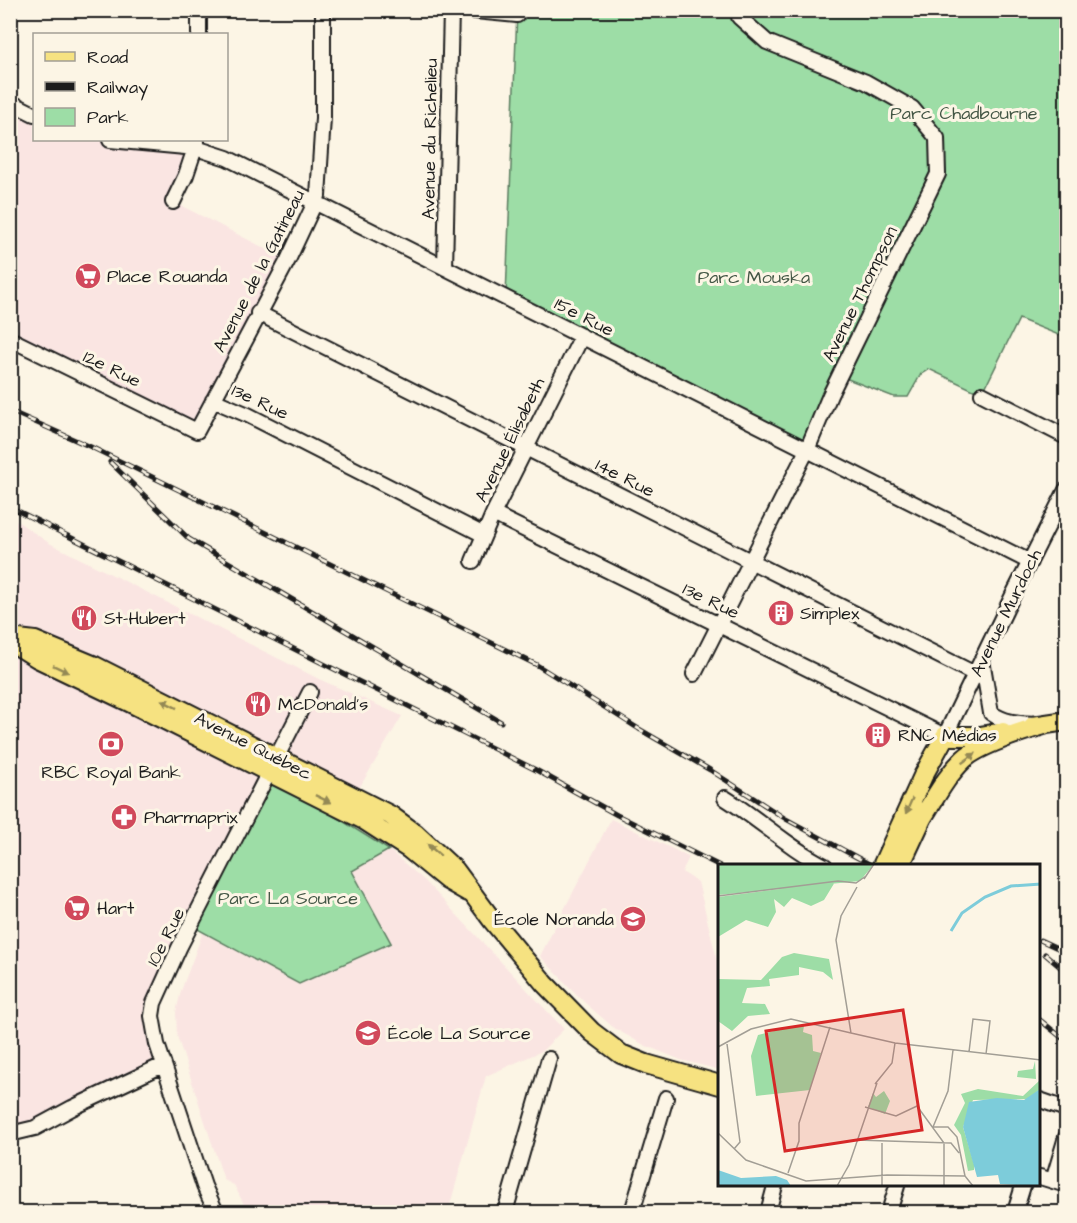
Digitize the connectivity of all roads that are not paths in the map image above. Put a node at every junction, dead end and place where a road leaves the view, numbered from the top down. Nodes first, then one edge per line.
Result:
1 (199, 10) edge
2 (323, 10) edge
3 (451, 10) edge
4 (465, 10) edge
5 (517, 15) dead end
6 (739, 17) dead end
7 (199, 33) edge
8 (10, 102) edge
9 (33, 114) edge
10 (132, 141) edge
11 (196, 144) edge
12 (173, 202) dead end
13 (316, 203) junction
14 (445, 268) junction
15 (258, 314) junction
16 (582, 336) junction
17 (10, 339) edge
18 (982, 394) dead end
19 (213, 400) junction
20 (197, 431) joint
21 (1066, 436) edge
22 (526, 448) junction
23 (807, 450) junction
24 (1066, 490) edge
25 (493, 514) junction
26 (484, 535) junction
27 (473, 561) dead end
28 (751, 561) junction
29 (1030, 562) junction
30 (719, 625) junction
31 (10, 639) edge
32 (982, 660) junction
33 (694, 674) dead end
34 (975, 674) junction
35 (310, 692) dead end
36 (1066, 721) edge
37 (1044, 724) junction
38 (945, 736) junction
39 (274, 765) junction
40 (725, 798) dead end
41 (921, 820) junction
42 (821, 864) edge
43 (883, 864) edge
44 (901, 864) edge
45 (549, 1059) dead end
46 (163, 1065) junction
47 (718, 1084) edge
48 (666, 1098) dead end
49 (1041, 1100) edge
50 (1066, 1109) edge
51 (10, 1134) edge
52 (1066, 1137) edge
53 (1053, 1181) edge
54 (774, 1187) edge
55 (896, 1187) edge
56 (1022, 1187) edge
57 (216, 1212) edge
58 (505, 1212) edge
59 (632, 1212) edge
60 (768, 1212) edge
61 (889, 1212) edge
62 (1015, 1212) edge

1 - 7 street
2 - 13 street, Avenue de la Gatineau
3 - 14 street, Avenue du Richelieu
4 - 5 street
6 - 23 street, Avenue Thompson
8 - 9 street
10 - 11 street, 15e Rue
11 - 12 street
11 - 13 street, 15e Rue
13 - 14 street, 15e Rue
13 - 15 street, Avenue de la Gatineau
14 - 16 street, 15e Rue
15 - 19 street, Avenue de la Gatineau
15 - 22 street, 14e Rue
16 - 22 street, Avenue Élisabeth
16 - 23 street, 15e Rue
17 - 20 street, 12e Rue
18 - 21 street
19 - 20 street, Avenue de la Gatineau
19 - 26 street, 13e Rue
22 - 25 street, Avenue Élisabeth
22 - 28 street, 14e Rue
23 - 28 street, Avenue Thompson
23 - 29 street, 15e Rue
24 - 29 street, Avenue Murdoch
25 - 26 street, Avenue Élisabeth
25 - 30 street, 13e Rue
26 - 27 street, Avenue Élisabeth
28 - 30 street, Avenue Thompson
28 - 34 street, 14e Rue
29 - 32 street, Avenue Murdoch
30 - 33 street, Avenue Thompson
30 - 38 street, 13e Rue
31 - 39 main road, Avenue Québec
32 - 34 street, Avenue Murdoch
32 - 37 street
34 - 38 street, Avenue Murdoch
35 - 39 street, 10e Rue
36 - 37 main road
37 - 38 main road
41 -> 37 main road
38 - 41 main road, Avenue Murdoch
38 -> 43 main road, Avenue Murdoch
39 - 46 street, 10e Rue
39 - 47 main road, Avenue Québec
40 - 42 street
41 - 44 main road, Avenue Murdoch
45 - 58 street
46 - 51 street
46 - 57 street, 10e Rue
48 - 59 street
49 - 50 street
52 - 53 street
54 - 60 street
55 - 61 street
56 - 62 street

